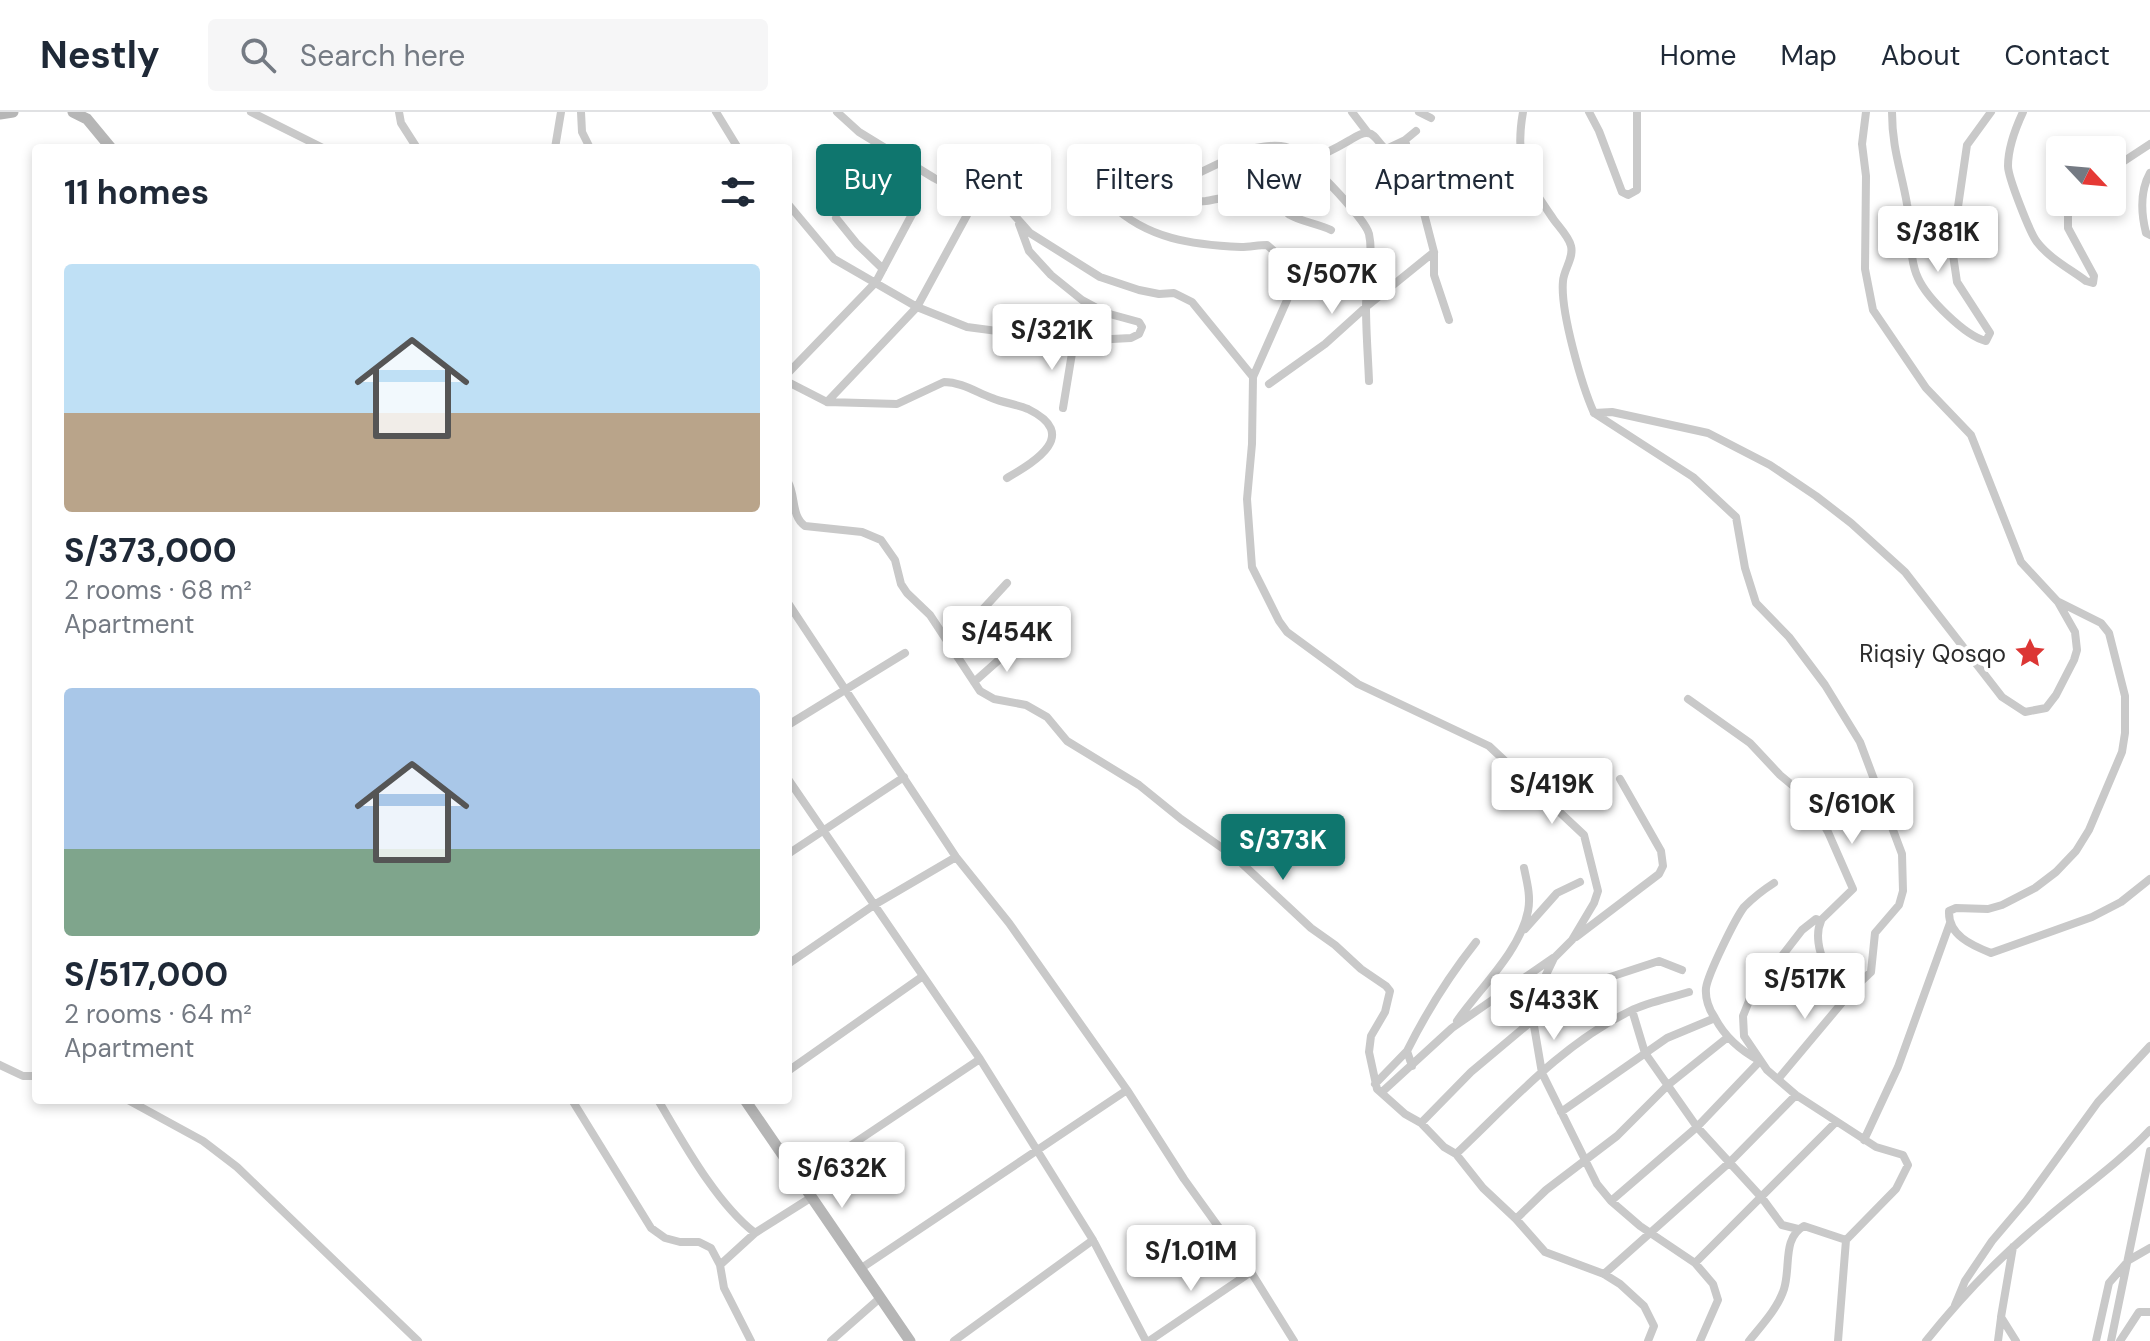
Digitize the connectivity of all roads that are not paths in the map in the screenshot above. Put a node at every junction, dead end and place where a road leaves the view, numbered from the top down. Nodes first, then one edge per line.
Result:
1 (13, 112) edge
2 (73, 112) edge
3 (251, 112) edge
4 (399, 112) edge
5 (561, 112) edge
6 (581, 112) edge
7 (716, 112) edge
8 (837, 112) edge
9 (1352, 112) edge
10 (1419, 112) edge
11 (1523, 112) edge
12 (1589, 112) edge
13 (1637, 112) edge
14 (1866, 112) edge
15 (1892, 112) edge
16 (1991, 112) edge
17 (2023, 112) edge
18 (0, 114) edge
19 (1431, 118) dead end
20 (1416, 131) dead end
21 (1368, 133) junction
22 (1405, 140) junction
23 (108, 144) edge
24 (315, 144) edge
25 (414, 144) edge
26 (556, 144) edge
27 (588, 144) edge
28 (736, 144) edge
29 (2150, 144) edge
30 (1330, 152) edge
31 (2126, 160) edge
32 (2150, 173) edge
33 (1330, 185) edge
34 (1202, 201) edge
35 (792, 209) edge
36 (911, 216) edge
37 (966, 216) edge
38 (1125, 216) edge
39 (2068, 216) edge
40 (836, 218) dead end
41 (1019, 224) junction
42 (1331, 230) dead end
43 (2149, 236) edge
44 (1434, 252) junction
45 (883, 269) junction
46 (876, 282) junction
47 (917, 307) junction
48 (1366, 307) junction
49 (1449, 320) dead end
50 (1074, 341) junction
51 (792, 369) edge
52 (1253, 377) junction
53 (1369, 381) dead end
54 (792, 384) edge
55 (1269, 384) dead end
56 (827, 402) junction
57 (1063, 408) dead end
58 (1594, 413) junction
59 (1007, 478) dead end
60 (792, 491) edge
61 (1007, 583) dead end
62 (2058, 602) junction
63 (792, 609) edge
64 (1018, 643) dead end
65 (950, 645) junction
66 (905, 653) dead end
67 (974, 682) junction
68 (846, 688) junction
69 (1688, 699) dead end
70 (792, 722) edge
71 (904, 777) junction
72 (1620, 779) dead end
73 (792, 785) edge
74 (823, 831) junction
75 (792, 851) edge
76 (956, 857) junction
77 (1524, 868) dead end
78 (2150, 879) edge
79 (1580, 882) dead end
80 (1774, 883) dead end
81 (874, 905) junction
82 (1821, 920) junction
83 (1950, 922) junction
84 (1521, 933) junction
85 (1572, 940) junction
86 (1476, 942) dead end
87 (1554, 958) junction
88 (792, 961) edge
89 (1682, 970) dead end
90 (923, 976) junction
91 (1856, 986) junction
92 (1689, 992) dead end
93 (1632, 1010) junction
94 (1715, 1018) junction
95 (1533, 1020) junction
96 (1452, 1028) junction
97 (1728, 1037) junction
98 (2150, 1046) edge
99 (1407, 1051) junction
100 (1645, 1053) junction
101 (980, 1059) junction
102 (1760, 1061) junction
103 (0, 1065) edge
104 (1412, 1066) junction
105 (792, 1068) edge
106 (1542, 1073) junction
107 (32, 1076) edge
108 (1779, 1078) junction
109 (1375, 1084) junction
110 (1668, 1085) junction
111 (1127, 1090) junction
112 (1382, 1092) junction
113 (1796, 1095) junction
114 (135, 1104) edge
115 (574, 1104) edge
116 (660, 1104) edge
117 (748, 1104) edge
118 (1561, 1112) junction
119 (1836, 1122) junction
120 (1421, 1123) junction
121 (1697, 1127) junction
122 (2150, 1130) edge
123 (1864, 1140) junction
124 (1037, 1150) junction
125 (2150, 1151) edge
126 (1456, 1154) junction
127 (1585, 1159) junction
128 (1730, 1162) junction
129 (799, 1180) junction
130 (812, 1197) junction
131 (1762, 1198) junction
132 (1611, 1201) junction
133 (1516, 1219) junction
134 (1799, 1229) junction
135 (755, 1233) junction
136 (1652, 1233) junction
137 (1093, 1240) junction
138 (1846, 1240) junction
139 (2013, 1247) junction
140 (2150, 1248) edge
141 (2129, 1260) junction
142 (1695, 1263) junction
143 (720, 1265) junction
144 (860, 1269) junction
145 (1251, 1272) junction
146 (1604, 1274) junction
147 (880, 1298) junction
148 (1955, 1305) junction
149 (2150, 1312) edge
150 (2001, 1317) junction
151 (418, 1341) edge
152 (751, 1341) edge
153 (831, 1341) edge
154 (910, 1341) edge
155 (954, 1341) edge
156 (1147, 1341) edge
157 (1294, 1341) edge
158 (1648, 1341) edge
159 (1700, 1341) edge
160 (1749, 1341) edge
161 (1838, 1341) edge
162 (1926, 1341) edge
163 (1998, 1341) edge
164 (2016, 1341) edge
165 (2096, 1341) edge
166 (2111, 1341) edge
167 (2120, 1341) edge

1 - 18 street
2 - 23 street
3 - 24 street
4 - 25 street
5 - 26 street
6 - 27 street
7 - 28 street
8 - 41 street
9 - 21 street
10 - 19 street
11 - 58 street
12 - 13 street
14 - 62 street
15 - 16 street
17 - 39 street
20 - 22 street
21 - 22 street
21 - 30 street
22 - 44 street
29 - 31 street
32 - 43 street
33 - 48 street
34 - 42 street
35 - 46 street
36 - 45 street
37 - 47 street
38 - 52 street
40 - 45 street
41 - 50 street
41 - 52 street
44 - 48 street
44 - 49 street
45 - 46 street
46 - 47 street
46 - 51 street
47 - 50 street
47 - 56 street
48 - 53 street
48 - 55 street
50 - 57 street
52 - 85 street
54 - 56 street
56 - 59 street
58 - 62 street
58 - 91 street
60 - 65 street
61 - 65 street
62 - 83 street
63 - 68 street
64 - 67 street
65 - 67 street
66 - 68 street
67 - 109 street
68 - 70 street
68 - 71 street
69 - 82 street
71 - 74 street
71 - 76 street
72 - 85 street
73 - 74 street
74 - 75 street
74 - 81 street
76 - 81 street
76 - 111 street
77 - 84 street
78 - 83 street
79 - 84 street
80 - 94 street
81 - 88 street
81 - 90 street
82 - 91 street
82 - 102 street
83 - 123 street
84 - 96 street
85 - 87 street
86 - 99 street
87 - 95 street
87 - 96 street
89 - 95 street
90 - 101 street
90 - 105 street
91 - 108 street
92 - 93 street
93 - 100 street
93 - 106 street
94 - 97 street
94 - 100 street
95 - 106 street
95 - 120 street
96 - 104 street
97 - 102 street
97 - 110 street
98 - 148 street
99 - 104 street
99 - 109 street
100 - 110 street
100 - 118 street
101 - 124 street
101 - 129 street
102 - 108 street
102 - 121 street
103 - 107 street
104 - 112 street
106 - 118 street
106 - 126 street
108 - 113 street
109 - 112 street
110 - 121 street
110 - 127 street
111 - 124 street
111 - 145 street
112 - 120 street
113 - 119 street
113 - 128 street
114 - 151 street
115 - 143 street
116 - 135 street
117 - 129 street
118 - 127 street
119 - 123 street
119 - 131 street
120 - 126 street
121 - 128 street
121 - 132 street
122 - 139 street
123 - 138 street
124 - 137 street
124 - 144 street
125 - 141 street
126 - 133 street
127 - 132 street
127 - 133 street
128 - 131 street
128 - 136 street
129 - 130 street
130 - 135 street
130 - 144 street
131 - 134 street
131 - 142 street
132 - 136 street
133 - 146 street
134 - 138 street
134 - 160 street
135 - 143 street
136 - 142 street
136 - 146 street
137 - 155 street
137 - 156 street
138 - 161 street
139 - 148 street
139 - 150 street
140 - 141 street
141 - 165 street
141 - 166 street
142 - 159 street
143 - 152 street
144 - 147 street
145 - 156 street
145 - 157 street
146 - 158 street
147 - 153 street
147 - 154 street
148 - 162 street
149 - 167 street
150 - 163 street
150 - 164 street

